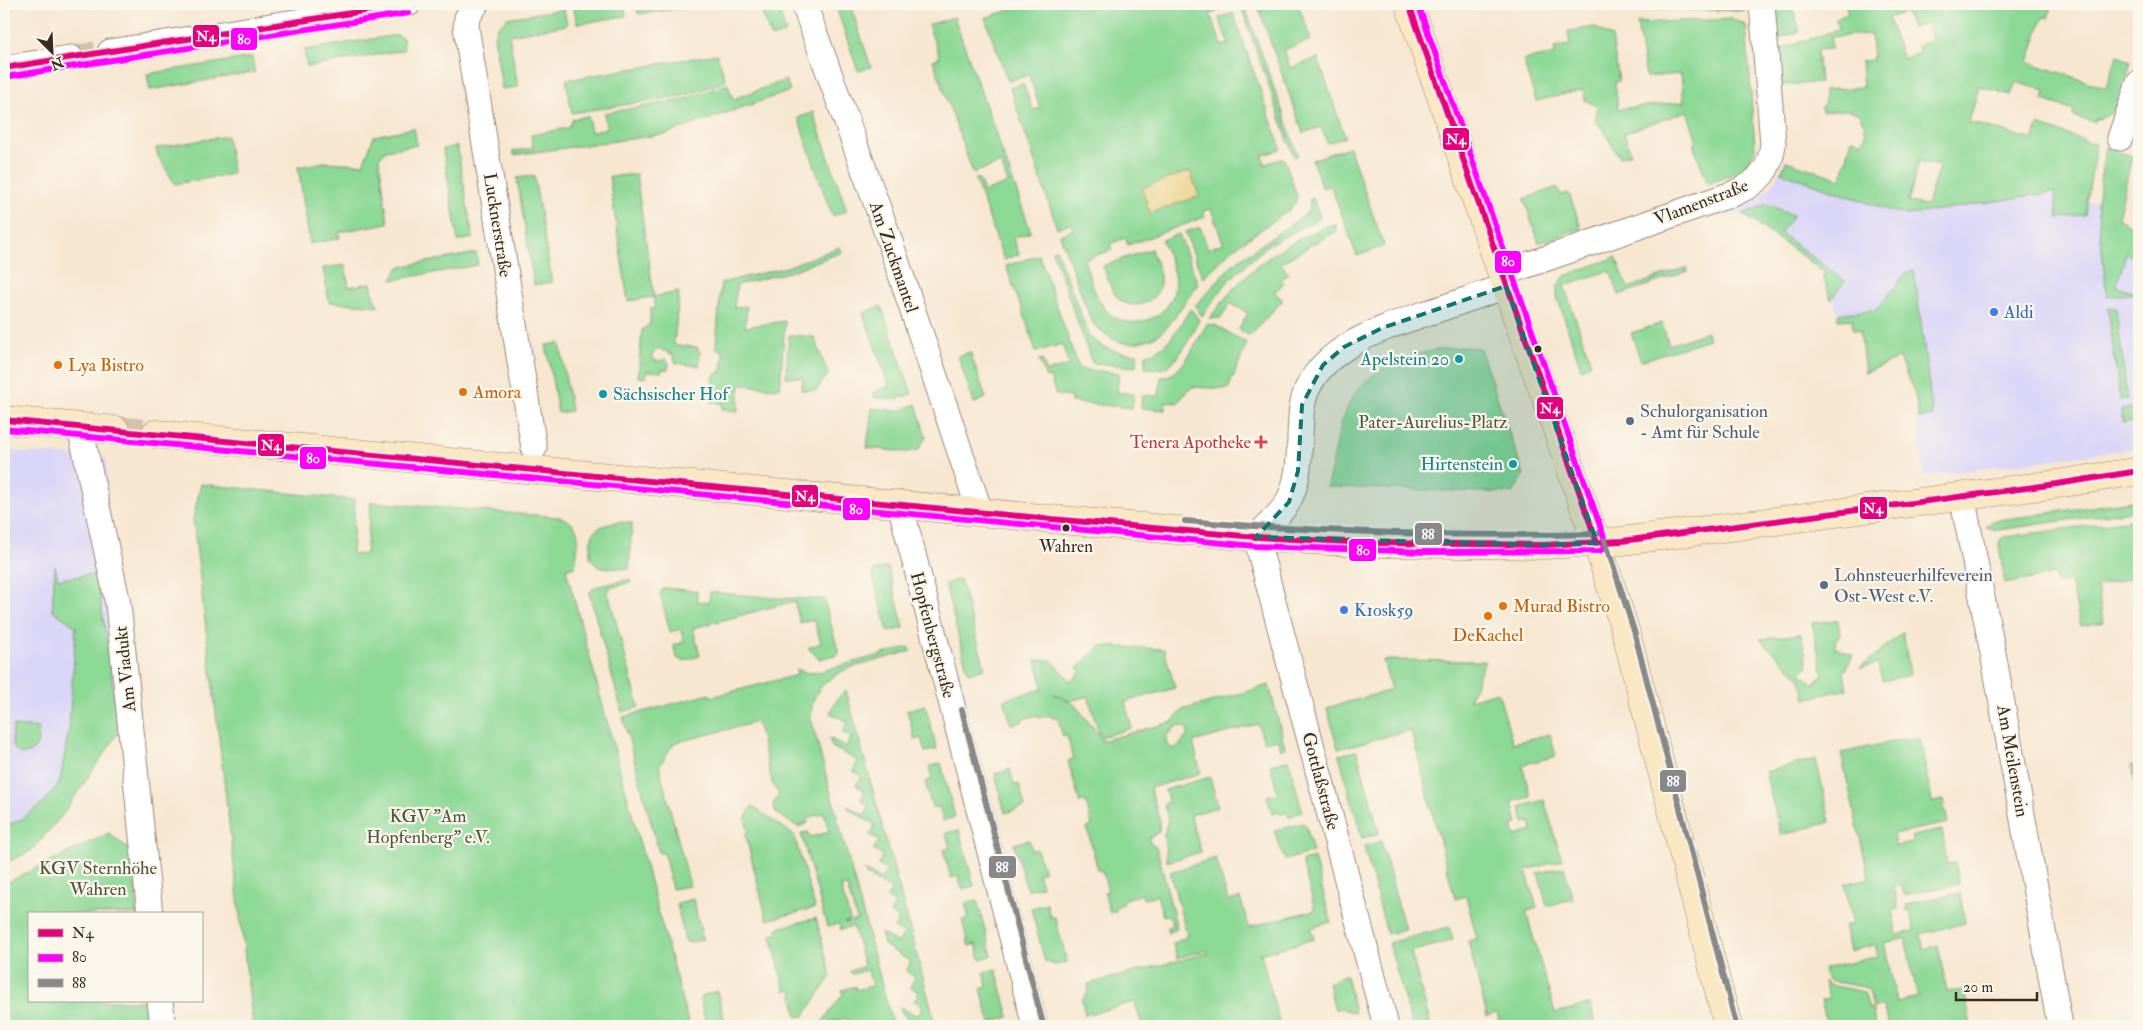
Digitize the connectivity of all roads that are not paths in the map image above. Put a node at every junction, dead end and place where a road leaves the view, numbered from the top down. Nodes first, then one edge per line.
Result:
1 (408, 4) edge
2 (476, 4) edge
3 (804, 4) edge
4 (1409, 4) edge
5 (1762, 4) edge
6 (110, 52) tunnel mouth
7 (71, 58) tunnel mouth
8 (4, 68) edge
9 (2139, 83) edge
10 (2120, 138) dead end
11 (1503, 280) junction
12 (4, 420) edge
13 (80, 427) junction
14 (115, 430) tunnel mouth
15 (154, 434) tunnel mouth
16 (534, 448) dead end
17 (2139, 471) edge
18 (1962, 496) junction
19 (900, 504) junction
20 (980, 512) junction
21 (1256, 537) junction
22 (1597, 543) junction
23 (150, 912) edge
24 (160, 1002) edge
25 (163, 1026) edge
26 (1035, 1026) edge
27 (1386, 1026) edge
28 (1728, 1026) edge
29 (2060, 1026) edge

1 - 6 street
2 - 16 street, Lucknerstraße
3 - 20 street, Am Zuckmantel
4 - 11 main road
5 - 11 street, Vlamenstraße
7 - 8 street
9 - 10 street
11 - 21 street
11 - 22 main road
12 - 13 main road
13 - 14 main road
13 - 23 street, Am Viadukt
15 - 19 main road
17 - 18 main road
18 - 22 main road
18 - 29 street, Am Meilenstein
19 - 20 main road
19 - 26 street, Hopfenbergstraße
20 - 21 main road
21 - 22 main road
21 - 27 street, Gottlaßstraße
22 - 28 main road
24 - 25 street

